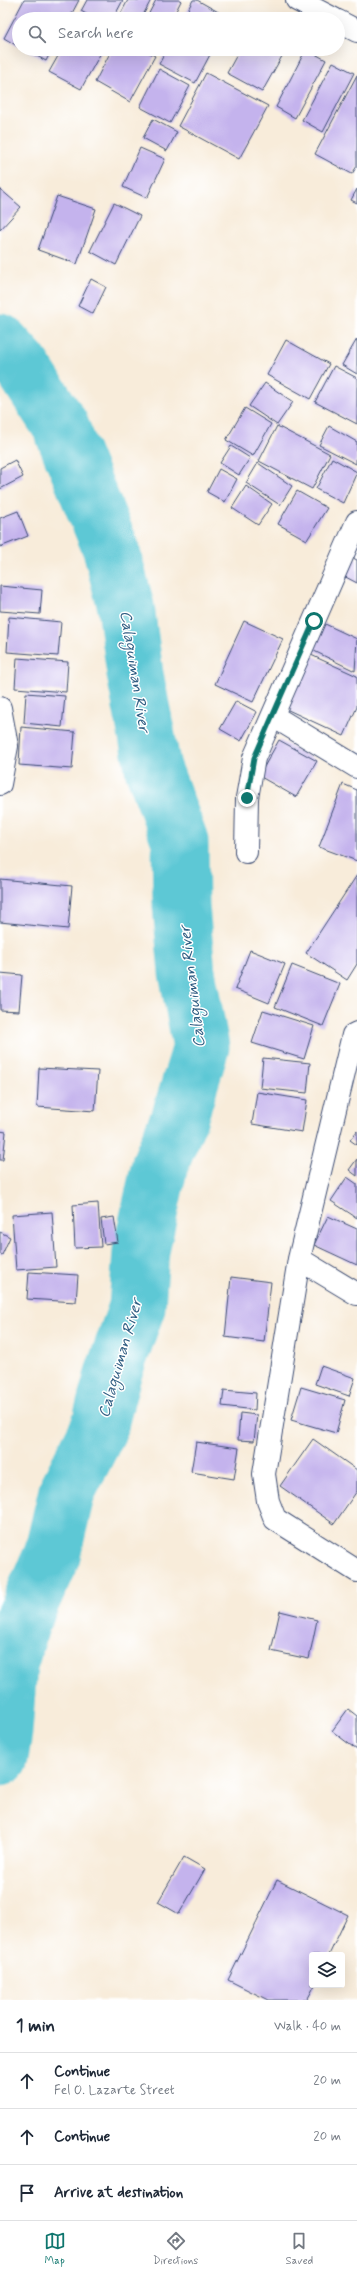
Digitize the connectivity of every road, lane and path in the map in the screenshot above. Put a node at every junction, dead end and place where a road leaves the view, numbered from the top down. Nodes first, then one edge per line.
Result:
1 (297, 0) edge
2 (320, 12) edge
3 (345, 25) edge
4 (357, 31) edge
5 (357, 522) edge
6 (0, 708) edge
7 (273, 716) junction
8 (357, 767) edge
9 (0, 784) edge
10 (246, 852) dead end
11 (357, 1033) edge
12 (299, 1259) junction
13 (357, 1294) edge
14 (357, 1571) edge

1 - 2 street
3 - 4 street
5 - 7 street
6 - 9 street
7 - 8 street
7 - 10 street
11 - 12 street
12 - 13 street
12 - 14 street

